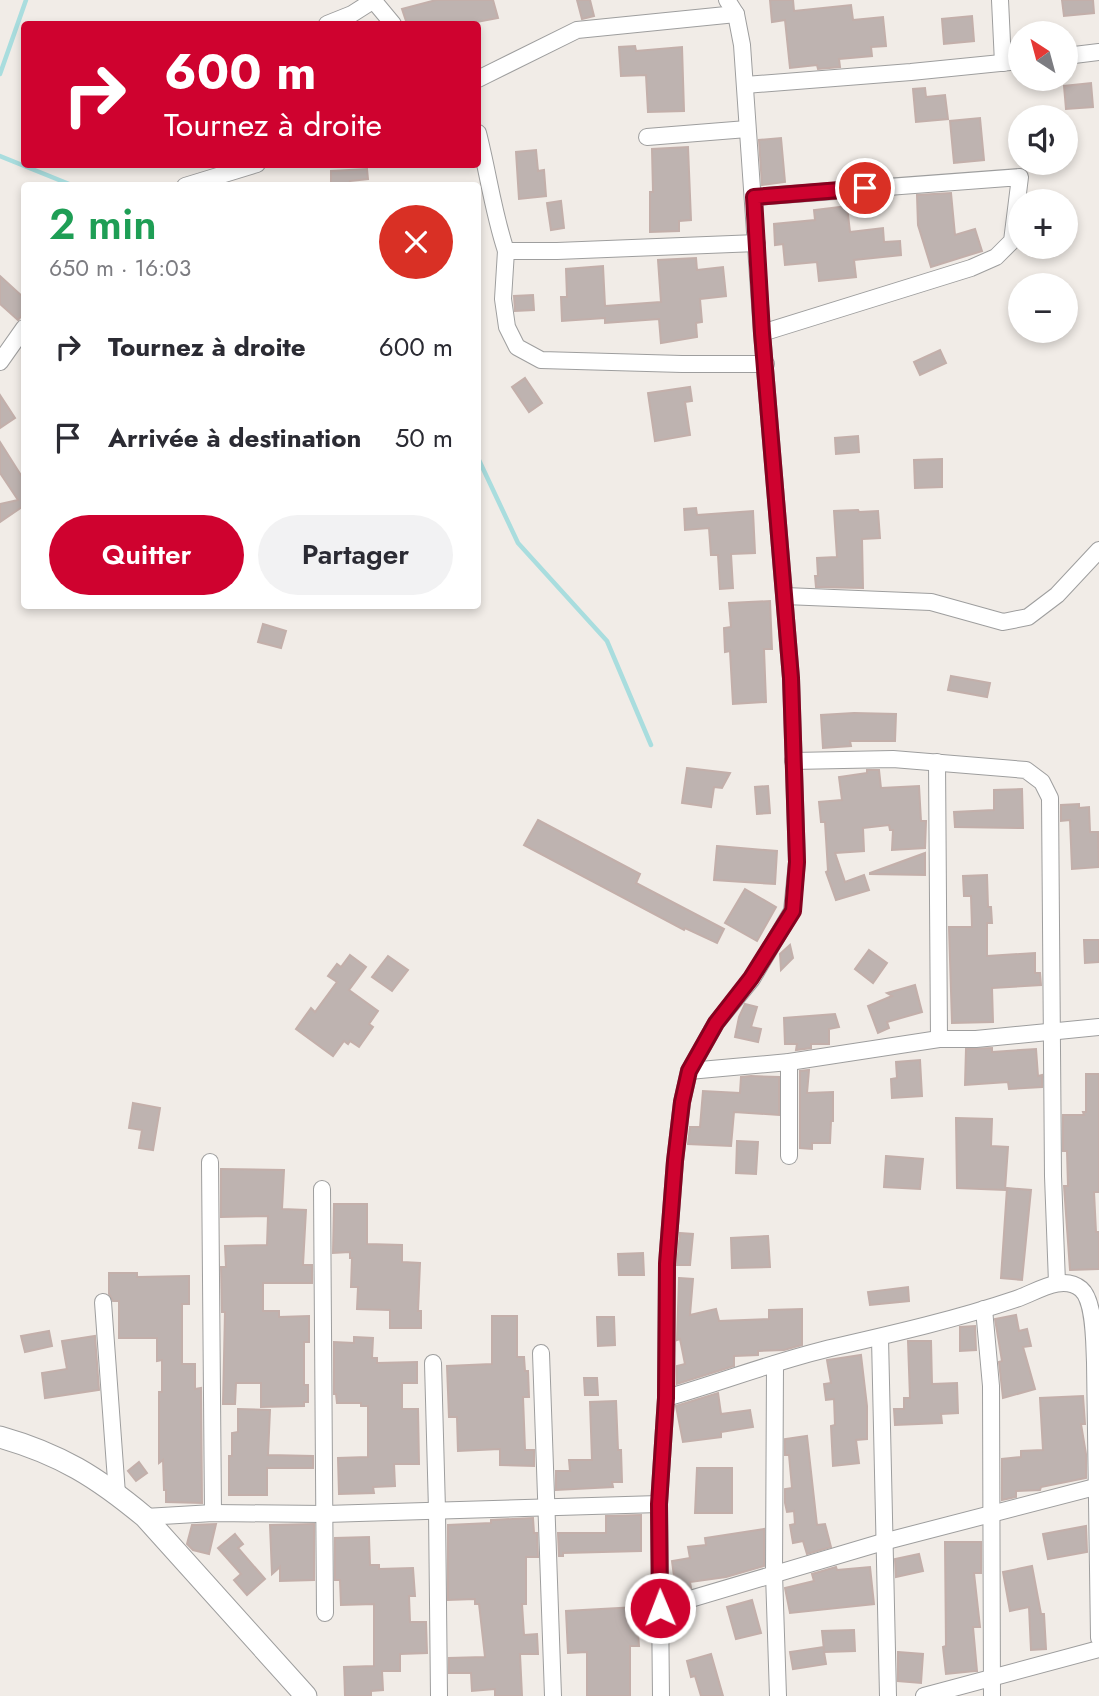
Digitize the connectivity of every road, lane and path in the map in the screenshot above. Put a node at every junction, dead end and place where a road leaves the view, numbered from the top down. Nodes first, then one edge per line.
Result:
1 (373, 0) edge
2 (1000, 0) edge
3 (732, 7) edge
4 (334, 21) edge
5 (390, 21) edge
6 (1099, 52) edge
7 (1078, 55) edge
8 (1008, 62) edge
9 (1003, 63) junction
10 (481, 78) edge
11 (744, 85) junction
12 (747, 129) junction
13 (648, 136) dead end
14 (481, 145) edge
15 (241, 168) edge
16 (194, 182) edge
17 (754, 197) junction
18 (757, 243) junction
19 (506, 251) junction
20 (21, 332) edge
21 (762, 333) junction
22 (0, 362) edge
23 (765, 364) junction
24 (1099, 550) edge
25 (785, 596) junction
26 (793, 761) junction
27 (937, 762) junction
28 (1099, 1027) edge
29 (1051, 1033) junction
30 (939, 1039) junction
31 (789, 1062) junction
32 (689, 1071) junction
33 (789, 1156) dead end
34 (210, 1162) dead end
35 (323, 1189) dead end
36 (1057, 1283) junction
37 (103, 1302) dead end
38 (984, 1309) junction
39 (880, 1338) junction
40 (541, 1353) dead end
41 (433, 1363) dead end
42 (775, 1364) junction
43 (666, 1398) junction
44 (0, 1437) edge
45 (1098, 1486) edge
46 (117, 1494) junction
47 (659, 1504) junction
48 (547, 1506) junction
49 (438, 1510) junction
50 (213, 1513) junction
51 (325, 1514) junction
52 (990, 1515) junction
53 (145, 1517) junction
54 (883, 1542) junction
55 (774, 1574) junction
56 (660, 1608) junction
57 (325, 1613) dead end
58 (1099, 1639) edge
59 (1099, 1649) edge
60 (993, 1677) junction
61 (306, 1696) edge
62 (439, 1696) edge
63 (553, 1696) edge
64 (661, 1696) edge
65 (778, 1696) edge
66 (888, 1696) edge
67 (925, 1696) edge
68 (992, 1696) edge

1 - 4 street
1 - 5 street
2 - 9 street
3 - 10 street
3 - 11 street
6 - 7 street
8 - 9 street
9 - 11 street
11 - 12 street
12 - 13 street
12 - 17 street
14 - 19 street
15 - 16 street
17 - 18 street
17 - 21 street
18 - 19 street
18 - 21 street
19 - 23 street
20 - 22 street
21 - 23 street
23 - 25 street
24 - 25 street
25 - 26 street
26 - 27 street
26 - 32 street
27 - 29 street
27 - 30 street
28 - 29 street
29 - 30 street
29 - 36 street
30 - 31 street
31 - 32 street
31 - 33 street
32 - 43 street
34 - 50 street
35 - 51 street
36 - 38 street
36 - 45 street
37 - 46 street
38 - 39 street
38 - 52 street
39 - 42 street
39 - 54 street
40 - 48 street
41 - 49 street
42 - 43 street
42 - 55 street
43 - 47 street
44 - 46 street
45 - 52 street
45 - 58 street
46 - 53 street
47 - 48 street
47 - 56 street
48 - 49 street
48 - 63 street
49 - 51 street
49 - 62 street
50 - 51 street
50 - 53 street
51 - 57 street
52 - 54 street
52 - 60 street
53 - 61 street
54 - 55 street
54 - 66 street
55 - 56 street
55 - 65 street
56 - 64 street
59 - 60 street
60 - 67 street
60 - 68 street

